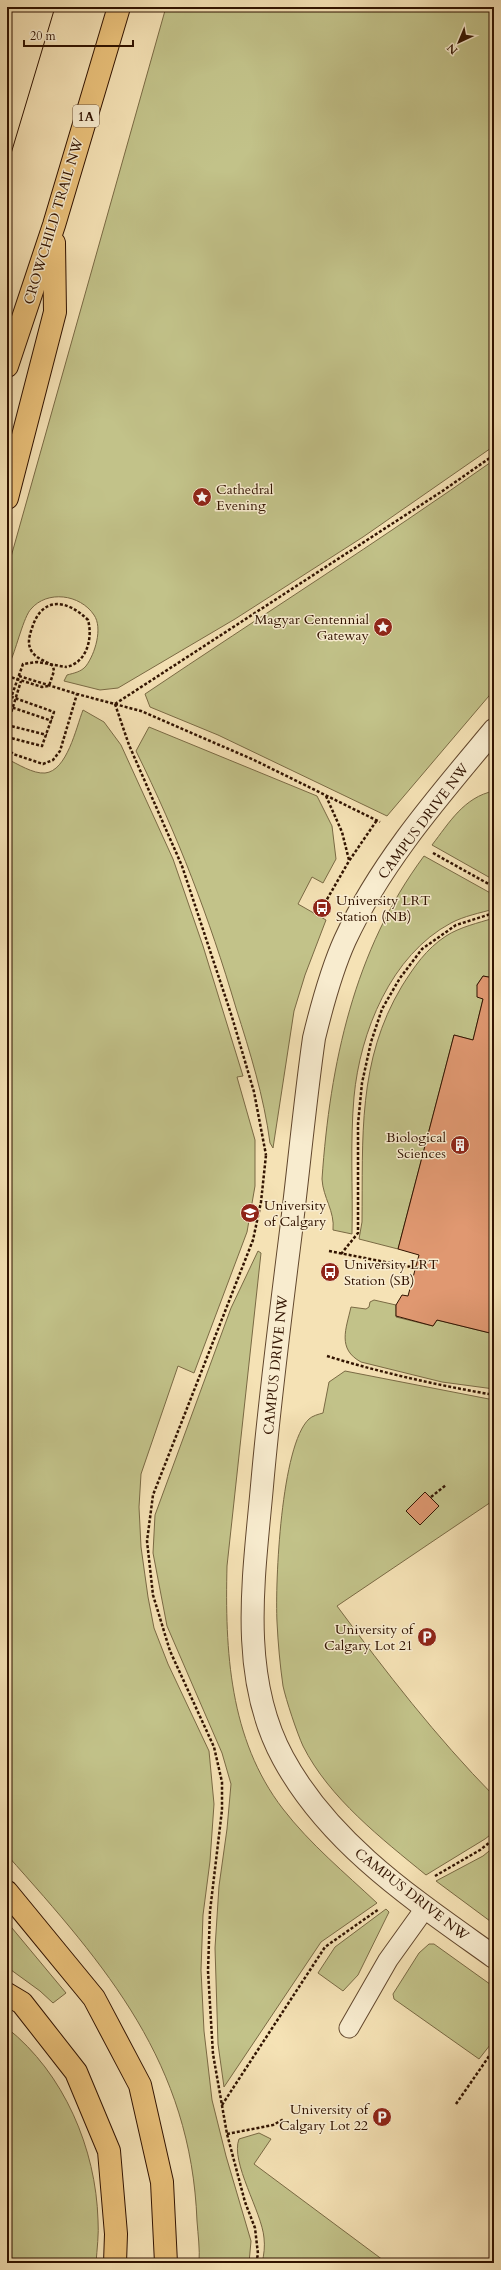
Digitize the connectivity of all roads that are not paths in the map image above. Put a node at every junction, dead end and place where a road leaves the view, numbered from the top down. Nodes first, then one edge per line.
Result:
1 (119, 7) edge
2 (54, 225) junction
3 (7, 366) edge
4 (7, 498) edge
5 (494, 730) edge
6 (7, 1892) edge
7 (426, 1907) junction
8 (494, 1957) edge
9 (7, 1994) edge
10 (349, 2028) dead end
11 (115, 2263) edge
12 (166, 2263) edge

1 - 2 highway, CROWCHILD TRAIL NW / 1A
2 - 3 highway, CROWCHILD TRAIL NW / 1A
2 - 4 highway
5 - 7 street, CAMPUS DRIVE NW
6 - 12 highway
7 - 8 street, CAMPUS DRIVE NW
7 - 10 lane
9 - 11 highway

